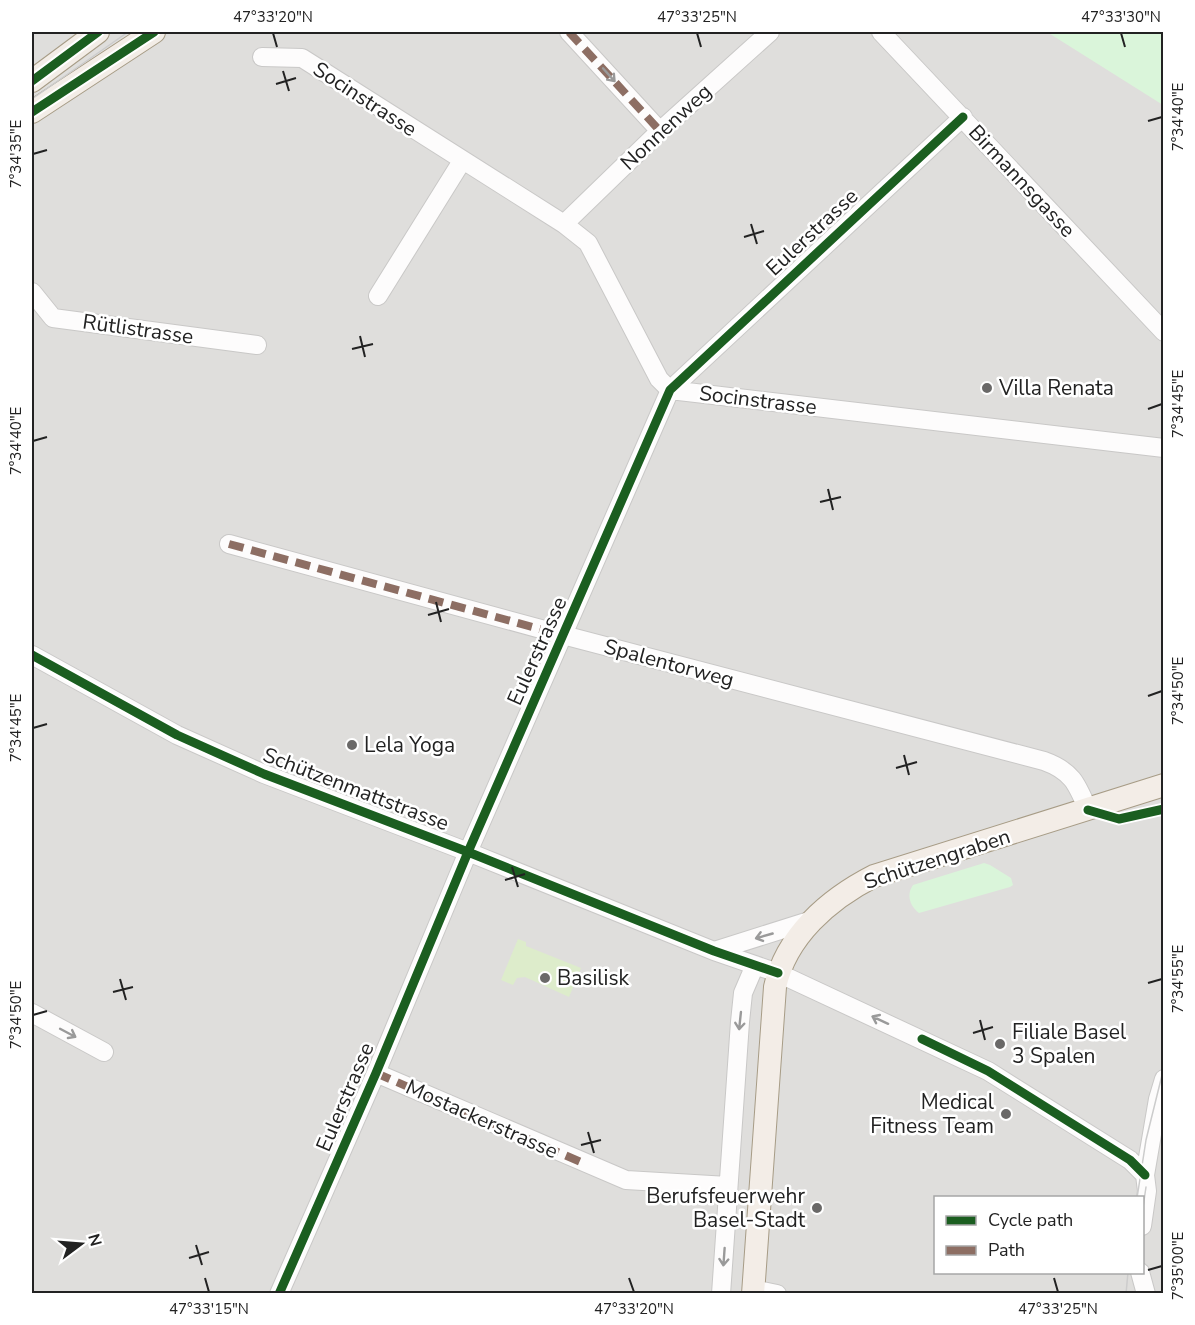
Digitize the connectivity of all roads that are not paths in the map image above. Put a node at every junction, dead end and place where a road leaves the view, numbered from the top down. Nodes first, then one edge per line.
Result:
1 (98, 32) edge
2 (154, 32) edge
3 (569, 32) edge
4 (770, 32) edge
5 (881, 32) edge
6 (262, 57) dead end
7 (32, 81) edge
8 (33, 108) edge
9 (963, 117) junction
10 (660, 131) junction
11 (462, 161) junction
12 (564, 224) junction
13 (32, 292) edge
14 (378, 296) dead end
15 (1164, 332) edge
16 (257, 345) dead end
17 (670, 390) junction
18 (1164, 448) edge
19 (229, 544) dead end
20 (563, 635) junction
21 (32, 655) edge
22 (1164, 785) edge
23 (1088, 810) junction
24 (468, 852) junction
25 (812, 920) junction
26 (714, 951) junction
27 (755, 965) junction
28 (778, 973) junction
29 (32, 1013) edge
30 (104, 1052) dead end
31 (376, 1072) junction
32 (1164, 1079) edge
33 (1145, 1175) junction
34 (728, 1186) junction
35 (1144, 1218) edge
36 (1141, 1274) edge
37 (753, 1291) edge
38 (279, 1293) edge
39 (721, 1293) edge
40 (777, 1293) edge
41 (1146, 1293) edge

1 - 7 main road
2 - 8 main road
3 -> 10 street
4 - 10 street, Nonnenweg
5 - 9 street, Birmannsgasse
6 - 11 street, Socinstrasse
9 - 15 street, Birmannsgasse
9 - 17 street, Eulerstrasse
10 - 12 street, Nonnenweg
11 - 12 street, Socinstrasse
11 - 14 street
12 - 17 street, Socinstrasse
13 - 16 street, Rütlistrasse
17 - 18 street, Socinstrasse
17 - 20 street, Eulerstrasse
19 - 20 street, Spalentorweg
20 - 23 street, Spalentorweg
20 - 24 street, Eulerstrasse
21 - 24 street, Schützenmattstrasse
22 - 23 main road, Schützengraben
23 - 25 main road, Schützengraben
24 - 26 street, Schützenmattstrasse
24 - 31 street, Eulerstrasse
25 -> 26 street
25 - 28 main road, Schützengraben
26 - 27 street, Schützenmattstrasse
27 - 28 street, Schützenmattstrasse
27 -> 34 street
33 -> 28 street, Schützenmattstrasse
28 - 37 main road, Schützengraben
29 -> 30 street
31 - 34 street, Mostackerstrasse
31 - 38 street, Eulerstrasse
32 - 33 street
33 - 35 street
34 -> 39 street
36 - 41 street
37 - 40 street

